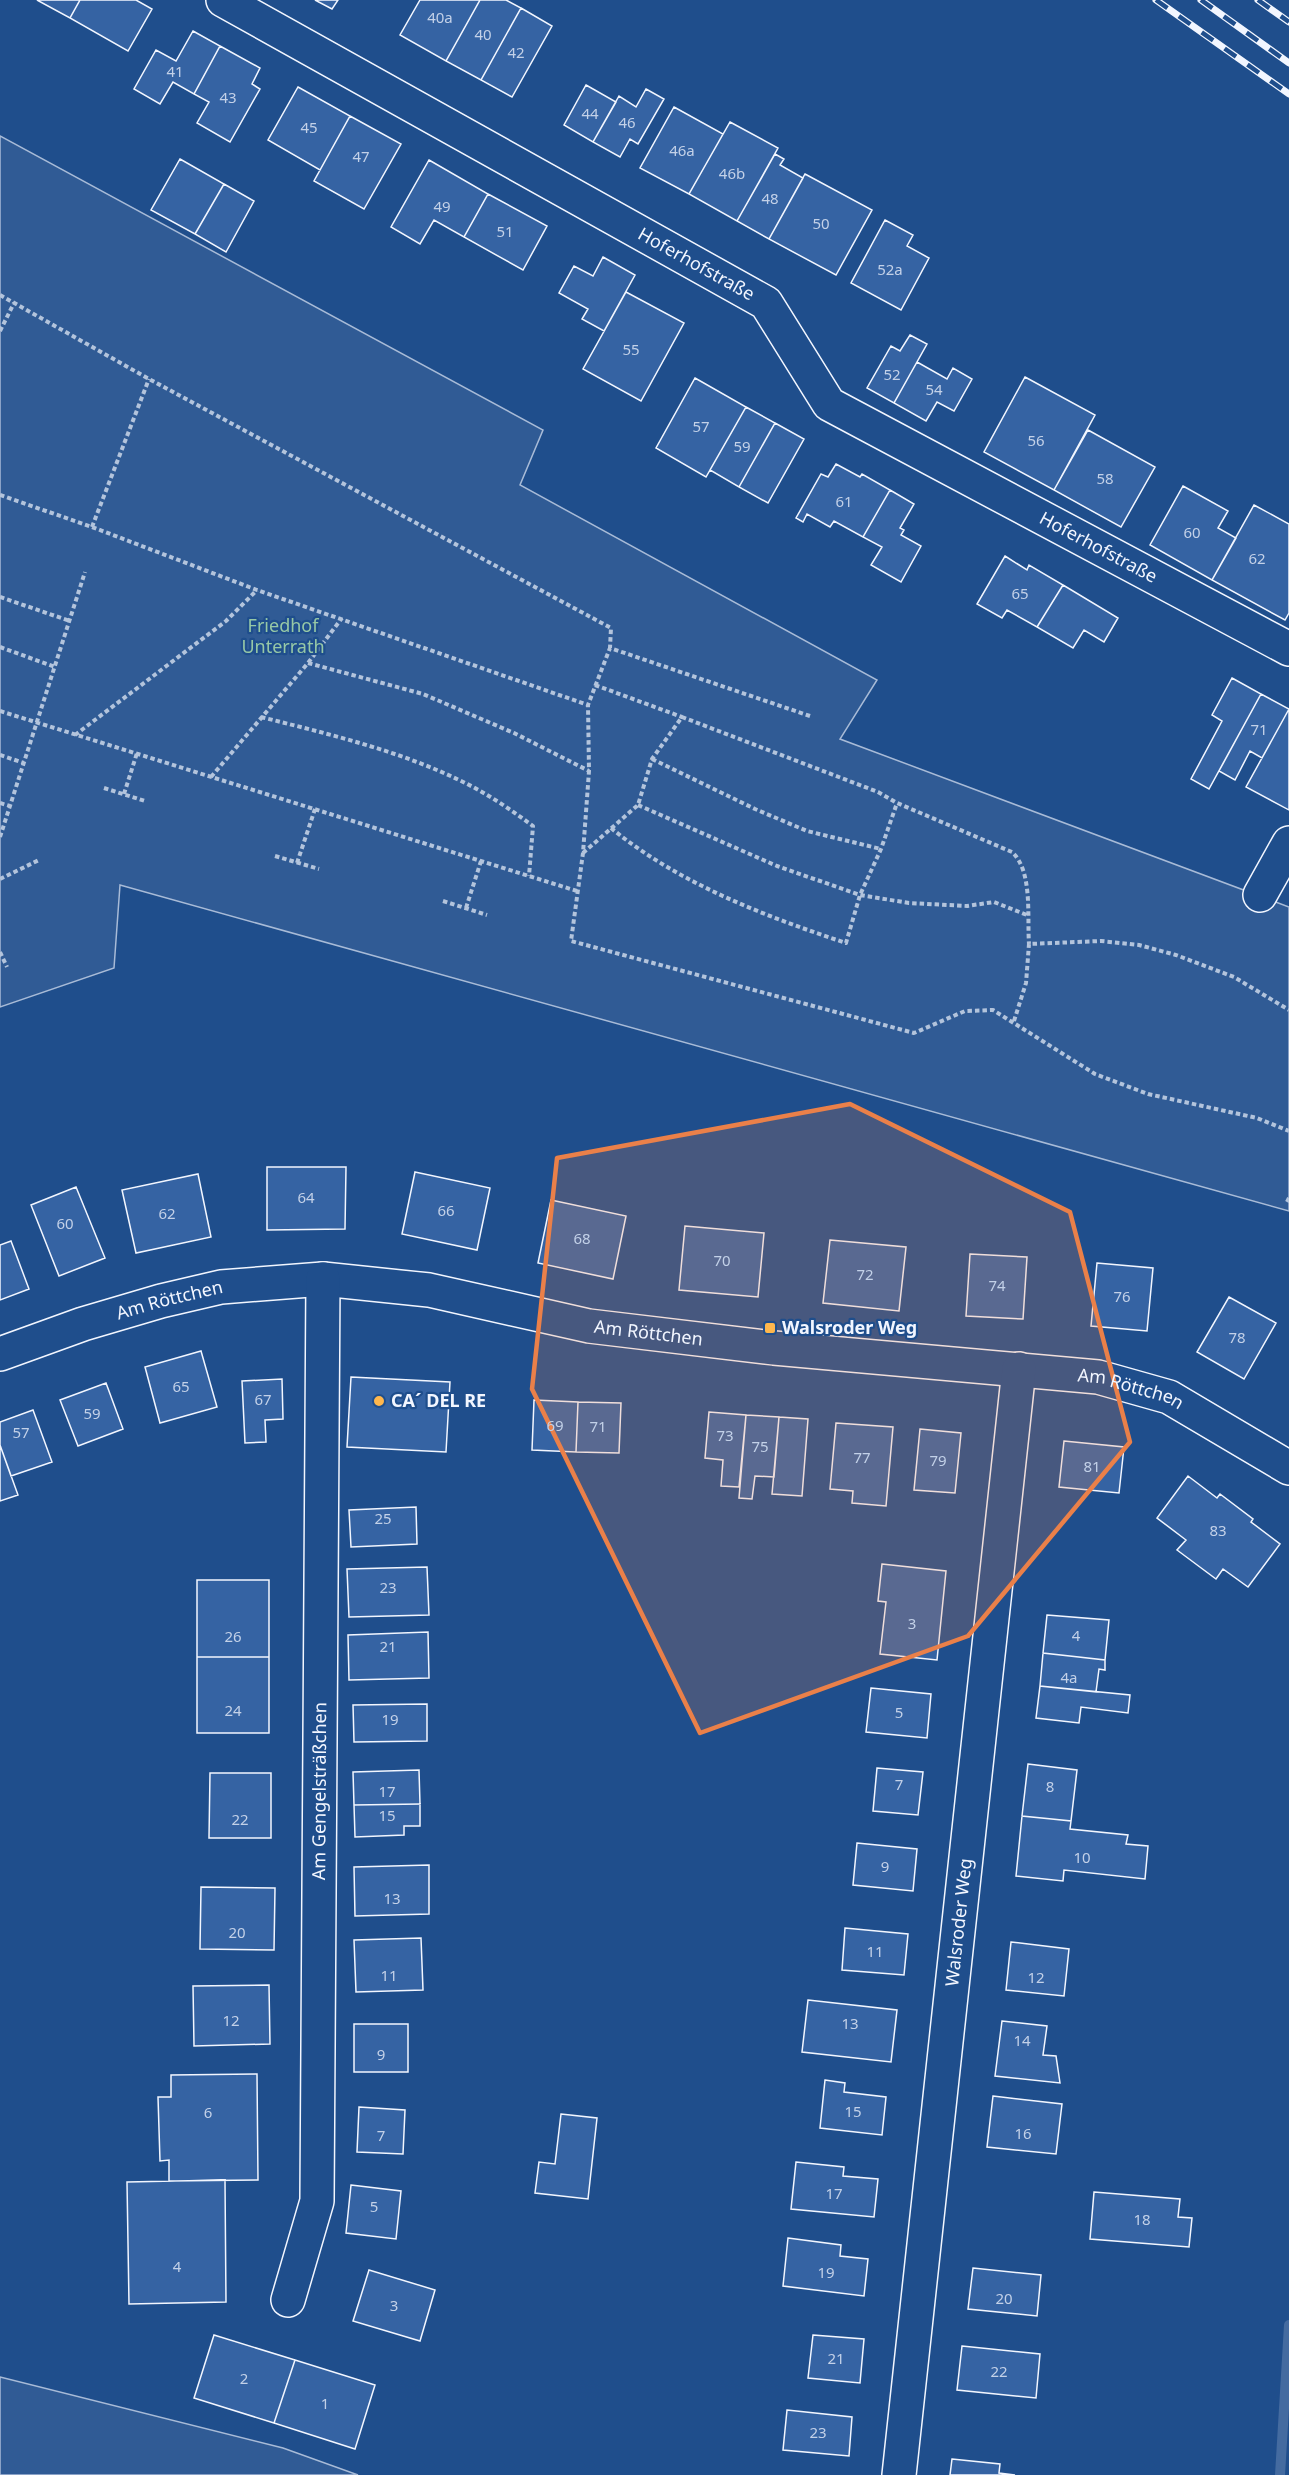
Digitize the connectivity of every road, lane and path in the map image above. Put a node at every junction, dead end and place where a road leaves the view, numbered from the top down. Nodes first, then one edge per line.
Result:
1 (223, 0) edge
2 (0, 295) edge
3 (14, 303) junction
4 (0, 331) edge
5 (149, 379) junction
6 (0, 495) edge
7 (92, 527) junction
8 (85, 572) dead end
9 (257, 590) junction
10 (0, 597) edge
11 (342, 618) dead end
12 (70, 621) junction
13 (0, 647) edge
14 (610, 648) junction
15 (1289, 649) edge
16 (308, 663) junction
17 (56, 667) junction
18 (596, 686) junction
19 (588, 705) junction
20 (0, 711) edge
21 (810, 716) dead end
22 (261, 717) junction
23 (682, 717) junction
24 (36, 722) junction
25 (75, 735) junction
26 (136, 753) junction
27 (0, 755) edge
28 (652, 759) junction
29 (24, 763) junction
30 (589, 771) junction
31 (210, 777) junction
32 (104, 788) dead end
33 (124, 794) junction
34 (145, 801) dead end
35 (0, 803) edge
36 (897, 803) junction
37 (638, 805) junction
38 (10, 806) junction
39 (315, 809) junction
40 (611, 828) junction
41 (0, 837) edge
42 (1289, 843) edge
43 (880, 849) junction
44 (583, 853) junction
45 (275, 856) dead end
46 (39, 860) dead end
47 (482, 861) junction
48 (297, 863) junction
49 (319, 869) dead end
50 (529, 876) junction
51 (0, 879) edge
52 (577, 891) junction
53 (860, 895) junction
54 (1260, 895) dead end
55 (443, 901) dead end
56 (466, 909) junction
57 (487, 915) dead end
58 (1027, 915) junction
59 (1029, 944) junction
60 (0, 952) edge
61 (7, 967) dead end
62 (1289, 1010) edge
63 (1014, 1021) junction
64 (1289, 1131) edge
65 (323, 1279) junction
66 (0, 1354) edge
67 (1019, 1369) junction
68 (1289, 1468) edge
69 (288, 2300) dead end
70 (898, 2475) edge

1 - 15 street, Hoferhofstraße
2 - 3 path
3 - 4 path
3 - 5 path
5 - 7 path
5 - 14 path
6 - 7 path
7 - 9 path
8 - 12 path
9 - 19 path
9 - 25 path
10 - 12 path
11 - 16 path
12 - 17 path
13 - 17 path
14 - 18 path
14 - 21 path
16 - 22 path
16 - 30 path
17 - 24 path
18 - 19 path
18 - 23 path
19 - 30 path
20 - 24 path
22 - 31 path
22 - 50 path
23 - 28 path
23 - 36 path
24 - 25 path
24 - 29 path
25 - 26 path
26 - 31 path
26 - 33 path
27 - 29 path
28 - 37 path
28 - 43 path
29 - 38 path
30 - 44 path
31 - 39 path
32 - 33 path
33 - 34 path
35 - 38 path
36 - 43 path
36 - 58 path
37 - 40 path
37 - 53 path
38 - 41 path
39 - 47 path
39 - 48 path
40 - 44 path
40 - 53 path
42 - 54 street
43 - 53 path
44 - 52 path
45 - 48 path
46 - 51 path
47 - 50 path
47 - 56 path
48 - 49 path
50 - 52 path
52 - 63 path
53 - 58 path
55 - 56 path
56 - 57 path
58 - 59 path
59 - 62 path
59 - 63 path
60 - 61 path
63 - 64 path
65 - 66 street, Am Röttchen
65 - 67 street, Am Röttchen
65 - 69 street, Am Gengelsträßchen
67 - 68 street, Am Röttchen
67 - 70 street, Walsroder Weg

